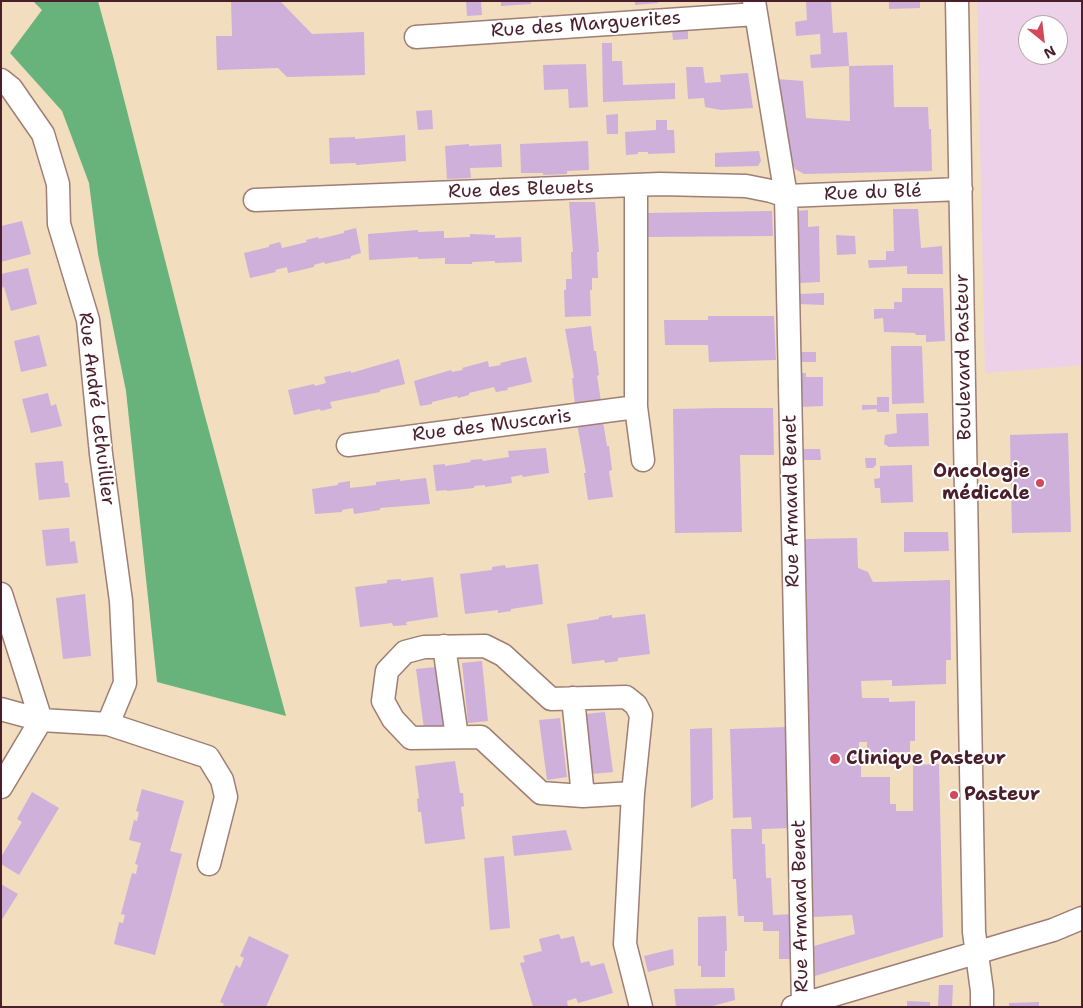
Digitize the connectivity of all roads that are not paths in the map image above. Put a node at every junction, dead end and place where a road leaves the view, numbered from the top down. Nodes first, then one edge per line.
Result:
1 (957, 1) edge
2 (755, 8) edge
3 (416, 36) dead end
4 (1, 80) edge
5 (636, 185) junction
6 (961, 189) junction
7 (786, 196) junction
8 (255, 200) dead end
9 (636, 407) junction
10 (348, 445) dead end
11 (643, 460) dead end
12 (1, 594) edge
13 (444, 646) junction
14 (573, 698) junction
15 (1, 709) edge
16 (40, 720) junction
17 (108, 724) junction
18 (458, 737) junction
19 (1, 787) edge
20 (633, 793) junction
21 (583, 796) junction
22 (210, 864) dead end
23 (1082, 918) edge
24 (976, 952) junction
25 (798, 1005) edge
26 (641, 1007) edge
27 (982, 1007) edge

1 - 6 street, Boulevard Pasteur
2 - 3 street, Rue des Marguerites
2 - 7 street, Rue Armand Benet
4 - 17 street, Rue André Lethuillier
5 - 7 street, Rue des Bleuets
5 - 8 street, Rue des Bleuets
5 - 9 street
6 - 7 street, Rue du Blé
6 - 24 street, Boulevard Pasteur
7 - 25 street, Rue Armand Benet
9 - 10 street, Rue des Muscaris
9 - 11 street
12 - 16 street
13 - 14 street
13 - 18 street
13 - 18 street
14 - 20 street
14 - 21 street
15 - 16 street
16 - 17 street
16 - 19 street
17 - 22 street
18 - 21 street
20 - 21 street
20 - 26 street
23 - 24 street
24 - 25 street
24 - 27 street, Boulevard Pasteur

